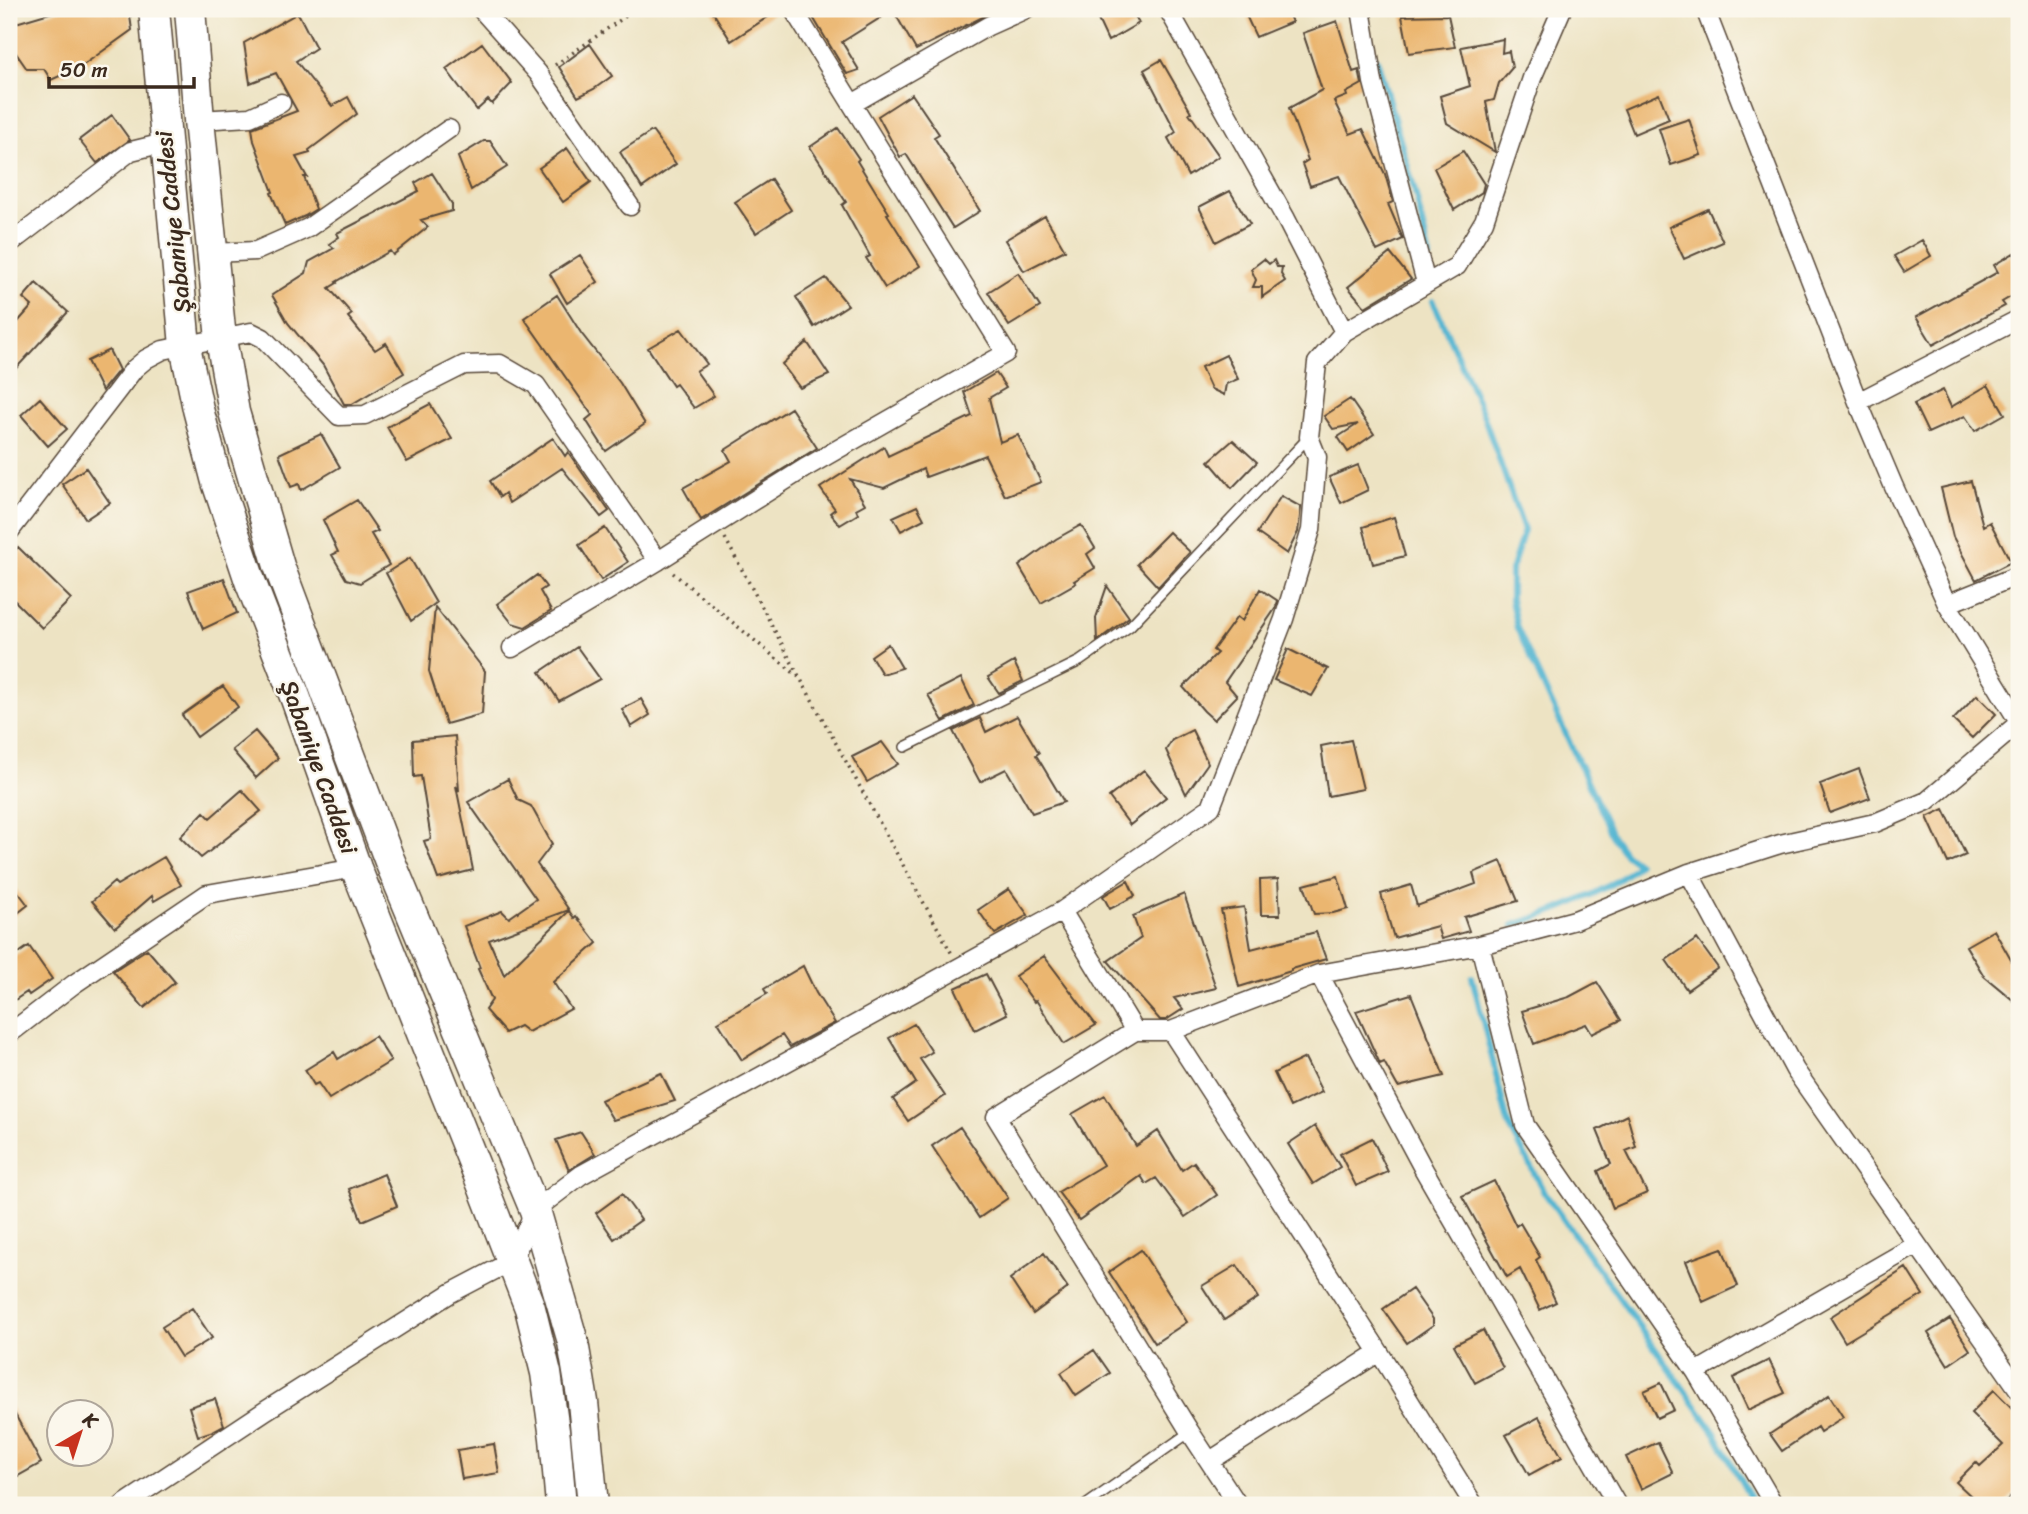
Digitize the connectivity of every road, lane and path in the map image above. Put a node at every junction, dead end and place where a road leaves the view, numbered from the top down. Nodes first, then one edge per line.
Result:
1 (154, 9) edge
2 (190, 9) edge
3 (481, 9) edge
4 (636, 9) edge
5 (793, 9) edge
6 (1026, 9) edge
7 (1168, 9) edge
8 (1361, 9) edge
9 (1562, 9) edge
10 (1705, 9) edge
11 (538, 72) junction
12 (281, 103) dead end
13 (852, 104) junction
14 (199, 120) junction
15 (449, 129) dead end
16 (164, 143) junction
17 (631, 206) dead end
18 (9, 244) edge
19 (213, 253) junction
20 (1426, 283) junction
21 (2019, 319) edge
22 (1344, 332) junction
23 (221, 339) junction
24 (185, 346) junction
25 (1858, 402) junction
26 (1309, 437) junction
27 (717, 524) junction
28 (9, 532) edge
29 (658, 561) junction
30 (2019, 575) edge
31 (1947, 604) junction
32 (512, 648) dead end
33 (800, 678) junction
34 (2019, 722) edge
35 (905, 747) dead end
36 (356, 868) junction
37 (1689, 873) junction
38 (1062, 911) junction
39 (1480, 945) junction
40 (952, 954) dead end
41 (1319, 974) junction
42 (1135, 1031) junction
43 (1171, 1031) junction
44 (9, 1034) edge
45 (535, 1210) junction
46 (1916, 1245) junction
47 (512, 1261) junction
48 (1379, 1352) junction
49 (1696, 1373) junction
50 (2019, 1390) edge
51 (1190, 1432) junction
52 (1210, 1461) junction
53 (123, 1505) edge
54 (561, 1505) edge
55 (593, 1505) edge
56 (1086, 1505) edge
57 (1238, 1505) edge
58 (1474, 1505) edge
59 (1617, 1505) edge
60 (1774, 1505) edge

1 - 16 highway, Şabaniye Caddesi
2 - 14 highway
3 - 11 street
4 - 11 path
5 - 13 street
6 - 13 street
7 - 22 street
8 - 20 street
9 - 20 street
10 - 25 street
11 - 17 street
12 - 14 street
13 - 27 street
14 - 19 highway
15 - 19 street
16 - 18 street
16 - 24 highway, Şabaniye Caddesi
19 - 23 highway
20 - 22 street
21 - 25 street
22 - 26 street
23 - 24 street
23 - 29 street
23 - 45 highway
24 - 28 street
24 - 36 highway, Şabaniye Caddesi
25 - 31 street
26 - 35 lane
26 - 38 street
27 - 29 street
27 - 33 path
29 - 32 street
29 - 33 path
30 - 31 street
31 - 34 street
33 - 40 path
34 - 37 street
36 - 44 street
36 - 47 highway, Şabaniye Caddesi
37 - 39 street
37 - 46 street
38 - 42 street
38 - 45 street
39 - 41 street
39 - 49 street
41 - 43 street
41 - 59 street
42 - 43 street
42 - 51 street
43 - 48 street
45 - 47 street
45 - 55 highway
46 - 49 street
46 - 50 street
47 - 53 street
47 - 54 highway, Şabaniye Caddesi
48 - 52 street
48 - 58 street
49 - 60 street
51 - 52 street
51 - 56 lane
52 - 57 street

